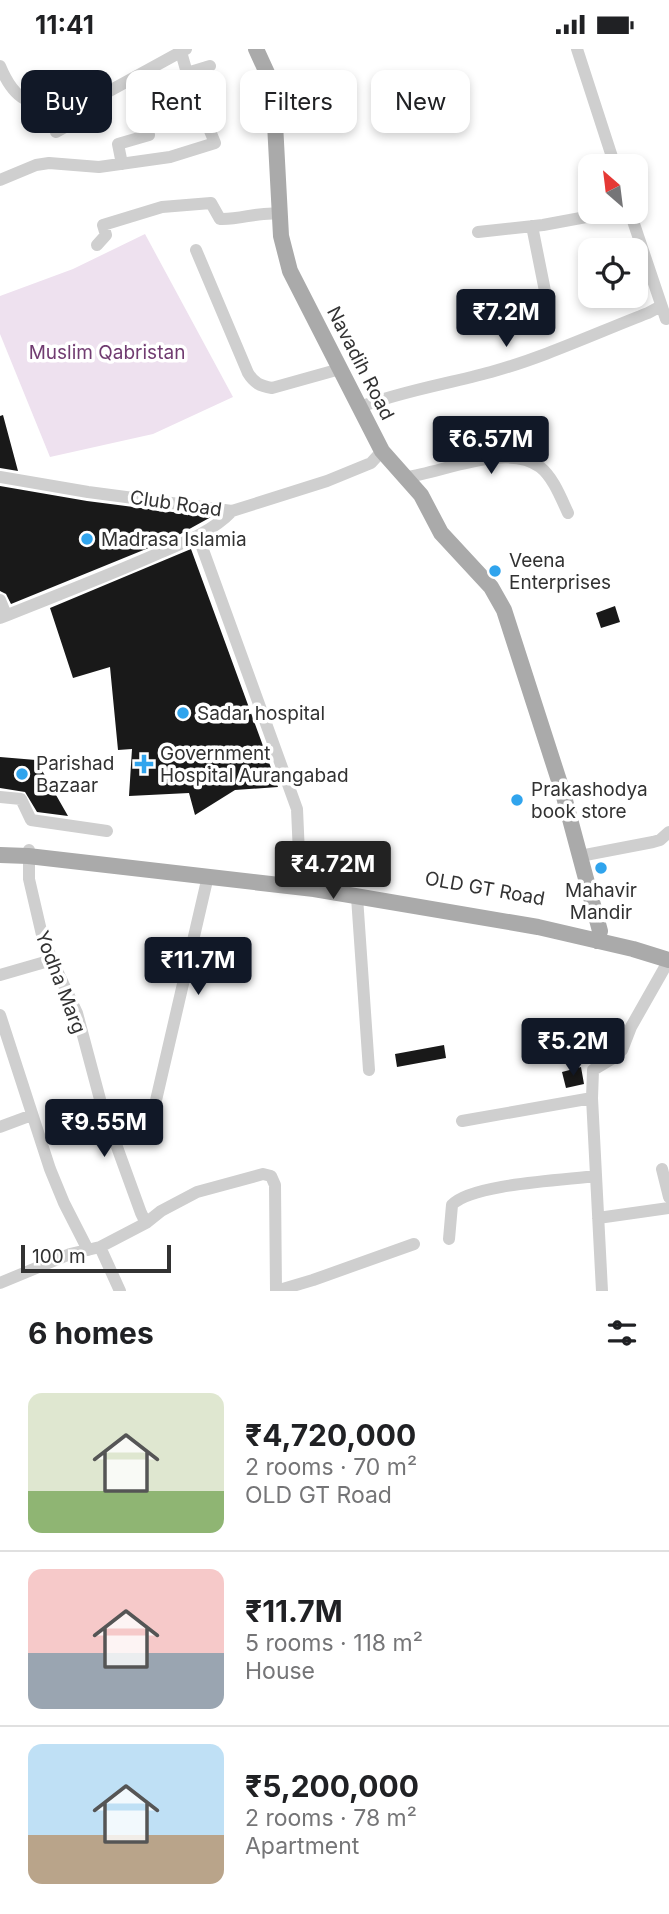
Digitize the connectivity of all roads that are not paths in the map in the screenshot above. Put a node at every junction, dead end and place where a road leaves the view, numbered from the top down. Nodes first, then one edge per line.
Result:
1 (256, 49) edge
2 (577, 49) edge
3 (183, 51) edge
4 (210, 66) dead end
5 (148, 70) edge
6 (186, 70) edge
7 (197, 70) edge
8 (2, 74) edge
9 (21, 96) edge
10 (148, 133) edge
11 (211, 133) edge
12 (611, 154) edge
13 (122, 164) junction
14 (0, 180) edge
15 (280, 214) junction
16 (578, 218) edge
17 (634, 224) edge
18 (532, 226) junction
19 (478, 232) dead end
20 (97, 245) dead end
21 (196, 250) dead end
22 (546, 296) dead end
23 (661, 306) junction
24 (668, 322) edge
25 (340, 369) junction
26 (359, 407) junction
27 (382, 451) junction
28 (0, 477) edge
29 (406, 477) junction
30 (232, 511) junction
31 (568, 513) dead end
32 (198, 536) junction
33 (0, 600) edge
34 (3, 616) edge
35 (0, 797) edge
36 (107, 831) dead end
37 (669, 832) edge
38 (0, 847) edge
39 (28, 853) junction
40 (0, 855) edge
41 (580, 856) junction
42 (208, 876) junction
43 (300, 877) junction
44 (357, 897) junction
45 (598, 936) junction
46 (669, 949) edge
47 (52, 960) junction
48 (669, 960) edge
49 (0, 975) edge
50 (0, 1015) edge
51 (369, 1070) dead end
52 (592, 1098) junction
53 (154, 1109) dead end
54 (32, 1115) junction
55 (462, 1121) dead end
56 (0, 1127) edge
57 (662, 1169) dead end
58 (596, 1176) junction
59 (669, 1197) edge
60 (669, 1208) edge
61 (598, 1218) junction
62 (146, 1223) junction
63 (449, 1239) dead end
64 (414, 1244) dead end
65 (94, 1248) junction
66 (0, 1283) edge
67 (120, 1291) edge
68 (276, 1291) edge
69 (602, 1291) edge

1 - 15 main road, Navadih Road
2 - 12 street
3 - 5 street
3 - 6 street
4 - 7 street
8 - 9 street
10 - 13 street
11 - 13 street
13 - 14 street
15 - 20 street
15 - 25 main road, Navadih Road
16 - 18 street
17 - 23 street
18 - 19 street
18 - 22 street
21 - 25 street
23 - 24 street
23 - 26 street
25 - 26 main road, Navadih Road
26 - 27 main road, Navadih Road
27 - 29 main road, Navadih Road
27 - 30 street, Club Road
28 - 30 street, Club Road
29 - 31 street
29 - 41 main road, Navadih Road
30 - 32 street
32 - 34 street
32 - 43 street
33 - 34 street
35 - 36 street
37 - 41 street
38 - 39 main road, OLD GT Road
39 - 40 main road
39 - 42 main road, OLD GT Road
39 - 43 main road, OLD GT Road
39 - 47 street, Yodha Marg
41 - 45 main road, Navadih Road
42 - 44 main road, OLD GT Road
42 - 53 street
43 - 45 main road, OLD GT Road
44 - 45 main road, OLD GT Road
44 - 51 street
45 - 46 main road, OLD GT Road
45 - 48 main road, OLD GT Road
47 - 49 street
47 - 62 street, Yodha Marg
48 - 52 street
50 - 54 street
52 - 55 street
52 - 58 street
54 - 56 street
54 - 65 street
57 - 59 street
58 - 61 street
58 - 63 street
60 - 61 street
61 - 69 street
62 - 65 street
62 - 68 street
64 - 68 street
65 - 66 street
65 - 67 street

